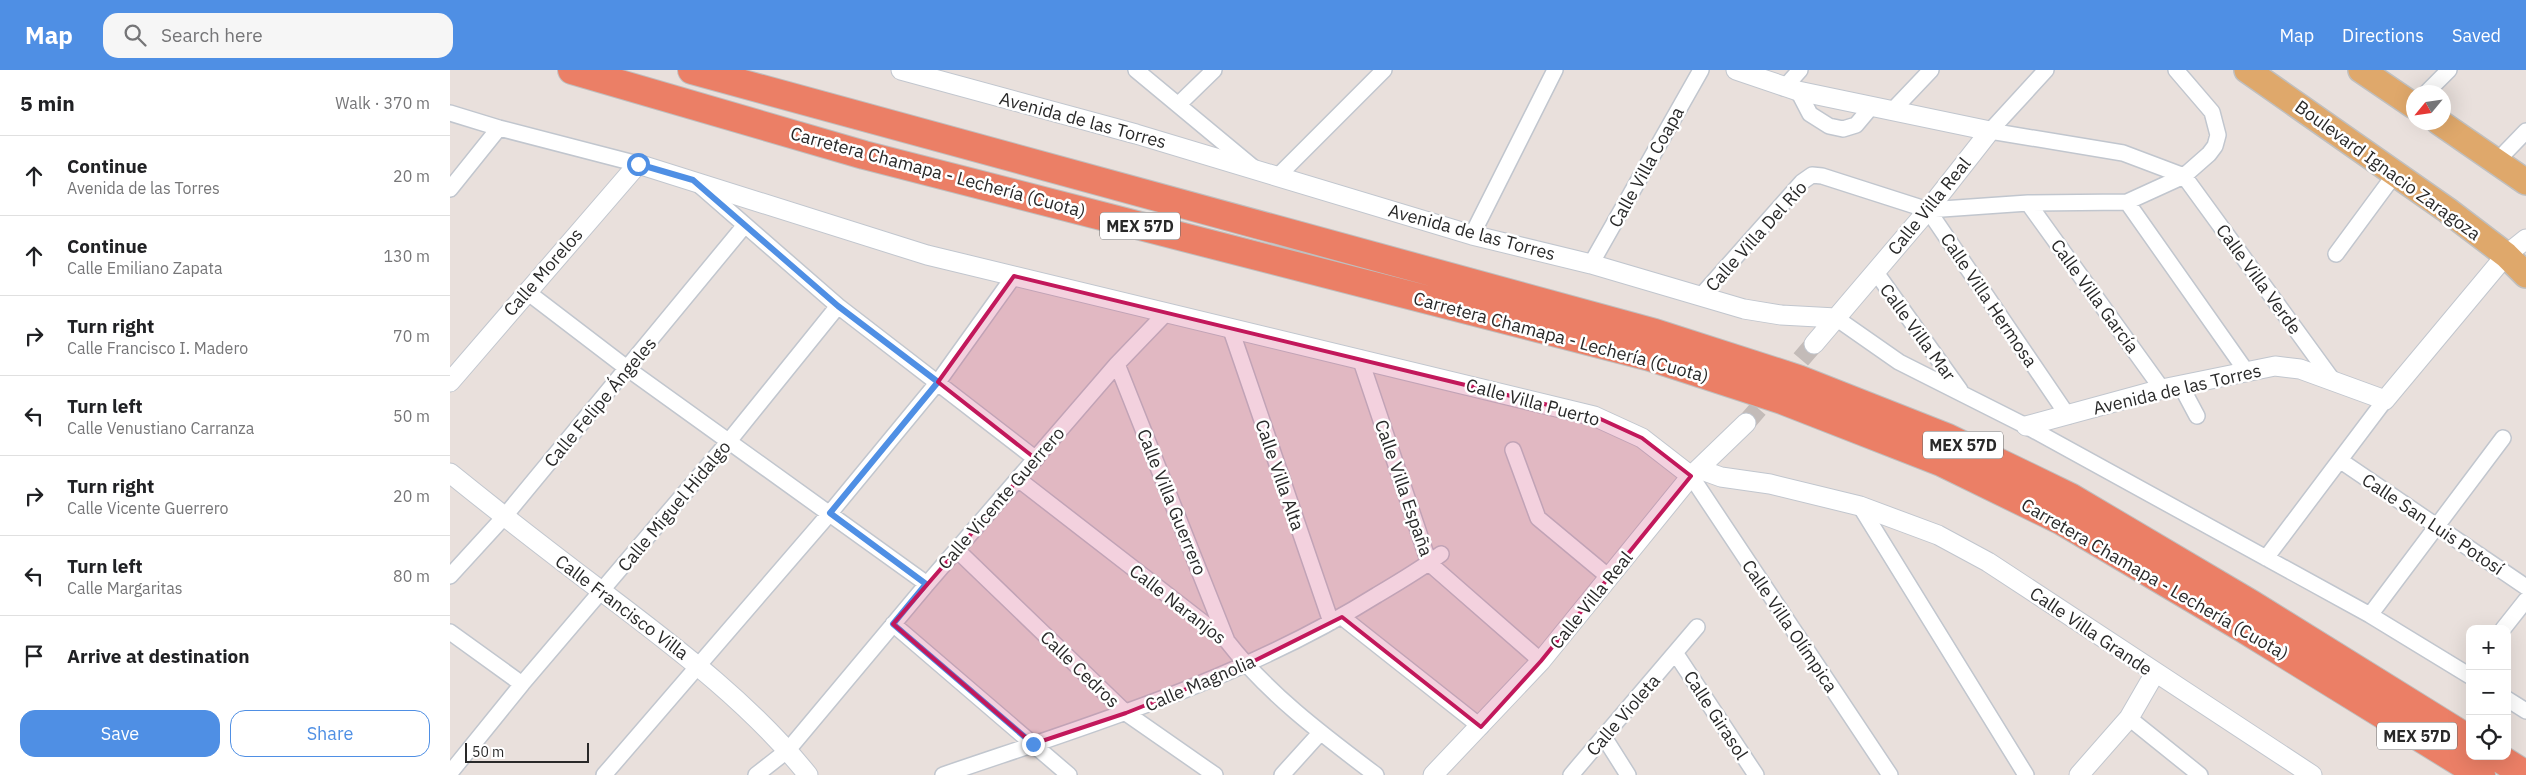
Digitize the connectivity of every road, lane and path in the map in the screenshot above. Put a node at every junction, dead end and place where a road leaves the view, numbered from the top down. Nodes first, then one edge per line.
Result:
1 (572, 70) edge
2 (692, 70) edge
3 (901, 70) edge
4 (933, 70) edge
5 (1136, 70) edge
6 (1214, 70) edge
7 (1384, 70) edge
8 (1555, 70) edge
9 (1701, 70) edge
10 (1736, 70) edge
11 (1800, 70) edge
12 (1931, 70) edge
13 (2046, 70) edge
14 (2176, 70) edge
15 (2247, 70) edge
16 (2361, 70) edge
17 (2449, 70) edge
18 (950, 84) junction
19 (2434, 85) edge
20 (1791, 89) junction
21 (2406, 101) edge
22 (1179, 104) junction
23 (1872, 106) junction
24 (1892, 111) junction
25 (450, 113) edge
26 (499, 128) junction
27 (2451, 130) edge
28 (1990, 131) junction
29 (2526, 131) edge
30 (2497, 161) junction
31 (638, 164) junction
32 (1256, 170) junction
33 (2395, 174) junction
34 (2184, 176) junction
35 (1278, 177) junction
36 (693, 180) junction
37 (2526, 182) edge
38 (450, 189) edge
39 (2127, 202) junction
40 (2028, 203) junction
41 (1928, 210) junction
42 (745, 225) junction
43 (1472, 235) junction
44 (2526, 238) edge
45 (2336, 254) dead end
46 (2506, 255) junction
47 (1591, 264) junction
48 (1875, 271) junction
49 (2526, 275) edge
50 (1014, 276) junction
51 (526, 291) junction
52 (1700, 297) junction
53 (838, 306) junction
54 (1167, 312) junction
55 (1836, 318) junction
56 (1230, 327) junction
57 (1814, 344) tunnel mouth
58 (1360, 358) junction
59 (1117, 364) junction
60 (628, 369) junction
61 (2246, 372) junction
62 (450, 382) edge
63 (938, 382) junction
64 (2334, 382) junction
65 (2181, 386) junction
66 (2162, 390) junction
67 (1961, 392) junction
68 (2385, 400) junction
69 (2068, 416) junction
70 (2197, 416) dead end
71 (1746, 423) tunnel mouth
72 (2026, 426) junction
73 (2503, 438) dead end
74 (729, 441) junction
75 (1513, 450) dead end
76 (1036, 459) junction
77 (2341, 461) junction
78 (450, 473) edge
79 (1695, 473) junction
80 (1018, 479) junction
81 (1860, 506) junction
82 (830, 513) junction
83 (504, 517) junction
84 (2436, 526) junction
85 (957, 550) junction
86 (2266, 558) junction
87 (1435, 559) junction
88 (450, 576) edge
89 (1610, 578) junction
90 (926, 584) junction
91 (2526, 587) edge
92 (602, 591) junction
93 (2526, 600) edge
94 (2370, 614) junction
95 (1337, 620) junction
96 (893, 624) junction
97 (2506, 625) edge
98 (1697, 627) dead end
99 (450, 632) edge
100 (1228, 641) junction
101 (1676, 654) junction
102 (1542, 661) junction
103 (698, 664) junction
104 (1246, 665) junction
105 (2466, 672) edge
106 (2155, 673) junction
107 (522, 684) junction
108 (2511, 702) edge
109 (2526, 711) edge
110 (1126, 713) junction
111 (2130, 718) junction
112 (1481, 727) junction
113 (1320, 733) junction
114 (1604, 737) junction
115 (2466, 738) edge
116 (1033, 744) junction
117 (788, 750) junction
118 (2502, 760) edge
119 (450, 773) edge
120 (948, 774) edge
121 (604, 775) edge
122 (756, 775) edge
123 (808, 775) edge
124 (1069, 775) edge
125 (1215, 775) edge
126 (1282, 775) edge
127 (1376, 775) edge
128 (1433, 775) edge
129 (1571, 775) edge
130 (1628, 775) edge
131 (1756, 775) edge
132 (1890, 775) edge
133 (2026, 775) edge
134 (2079, 775) edge
135 (2200, 775) edge
136 (2312, 775) edge
137 (2481, 775) edge
138 (2526, 775) edge

1 - 137 highway, Carretera Chamapa - Lechería (Cuota) / MEX 57D
2 - 115 highway, Carretera Chamapa - Lechería (Cuota) / MEX 57D
3 - 18 street, Avenida de las Torres
4 - 18 street
5 - 22 street
6 - 22 street
7 - 35 street
8 - 43 street
9 - 47 street, Calle Villa Coapa
10 - 20 street
11 - 20 street
12 - 24 street
13 - 28 street, Calle Villa Real
14 - 34 street
15 - 33 main road, Boulevard Ignacio Zaragoza
16 - 21 main road
17 - 19 street
18 - 32 street, Avenida de las Torres
20 - 23 street
20 - 23 street
22 - 32 street
23 - 24 street
24 - 28 street
25 - 26 street
26 - 31 street
26 - 38 street
27 - 30 main road
28 - 34 street
28 - 41 street, Calle Villa Real
29 - 30 street
30 - 37 main road
31 - 36 street
31 - 51 street, Calle Morelos
32 - 35 street, Avenida de las Torres
33 - 45 street
33 - 46 main road, Boulevard Ignacio Zaragoza
34 - 39 street
34 - 64 street, Calle Villa Verde
35 - 43 street, Avenida de las Torres
36 - 42 street
36 - 50 street
39 - 40 street
39 - 61 street
40 - 41 street
40 - 66 street, Calle Villa García
41 - 48 street, Calle Villa Real
41 - 52 street, Calle Villa Del Río
41 - 69 street, Calle Villa Hermosa
42 - 53 street
42 - 60 street, Calle Felipe Ángeles
43 - 47 street, Avenida de las Torres
44 - 46 street
46 - 49 main road, Boulevard Ignacio Zaragoza
46 - 68 street
47 - 52 street, Avenida de las Torres
48 - 55 street, Calle Villa Real
48 - 67 street, Calle Villa Mar
50 - 54 street, Calle Villa Puerto
50 - 63 street
51 - 60 street
51 - 62 street, Calle Morelos
52 - 55 street, Avenida de las Torres
53 - 63 street
53 - 74 street, Calle Miguel Hidalgo
54 - 56 street, Calle Villa Puerto
54 - 59 street, Calle Vicente Guerrero
55 - 57 street, Calle Villa Real
55 - 67 street
56 - 58 street, Calle Villa Puerto
56 - 95 street, Calle Villa Alta
58 - 79 street, Calle Villa Puerto
58 - 87 street, Calle Villa España
59 - 76 street, Calle Vicente Guerrero
59 - 100 street, Calle Villa Guerrero
60 - 74 street
60 - 83 street, Calle Felipe Ángeles
61 - 64 street, Avenida de las Torres
61 - 65 street, Avenida de las Torres
63 - 76 street
63 - 82 street
64 - 68 street, Avenida de las Torres
65 - 66 street, Avenida de las Torres
65 - 70 street
66 - 69 street, Avenida de las Torres
67 - 72 street
68 - 77 street
69 - 72 street, Avenida de las Torres
71 - 79 street, Calle Villa Real
72 - 86 street
73 - 84 street
74 - 82 street
74 - 92 street, Calle Miguel Hidalgo
75 - 89 street
76 - 80 street, Calle Vicente Guerrero
77 - 84 street, Calle San Luis Potosí
77 - 86 street
78 - 83 street, Calle Francisco Villa
79 - 81 street, Calle Villa Grande
79 - 89 street, Calle Villa Real
79 - 132 street, Calle Villa Olímpica
80 - 85 street, Calle Vicente Guerrero
80 - 100 street, Calle Naranjos
81 - 106 street, Calle Villa Grande
81 - 133 street
82 - 90 street
82 - 103 street
83 - 88 street, Calle Felipe Ángeles
83 - 92 street, Calle Francisco Villa
84 - 91 street, Calle San Luis Potosí
84 - 94 street
85 - 90 street, Calle Vicente Guerrero
85 - 110 street, Calle Cedros
86 - 94 street
87 - 95 street, Calle Magnolia
87 - 102 street, Calle Villa España
89 - 102 street, Calle Villa Real
90 - 96 street, Calle Vicente Guerrero
92 - 103 street, Calle Francisco Villa
92 - 107 street, Calle Miguel Hidalgo
93 - 97 street
94 - 105 street
95 - 104 street, Calle Magnolia
95 - 112 street
96 - 116 street
96 - 117 street, Calle Vicente Guerrero
98 - 101 street, Calle Violeta
99 - 107 street
100 - 104 street, Calle Naranjos
101 - 114 street, Calle Violeta
101 - 131 street, Calle Girasol
102 - 112 street, Calle Villa Real
103 - 117 street, Calle Francisco Villa
103 - 121 street
104 - 110 street, Calle Magnolia
104 - 113 street, Calle Naranjos
106 - 111 street
106 - 136 street, Calle Villa Grande
107 - 119 street, Calle Miguel Hidalgo
108 - 109 street
110 - 116 street, Calle Magnolia
110 - 125 street, Calle Cedros
111 - 134 street
111 - 135 street
112 - 128 street, Calle Villa Real
113 - 126 street
113 - 127 street, Calle Naranjos
114 - 129 street, Calle Violeta
114 - 130 street
116 - 120 street, Calle Magnolia
116 - 124 street
117 - 122 street, Calle Vicente Guerrero
117 - 123 street, Calle Francisco Villa
118 - 138 highway

